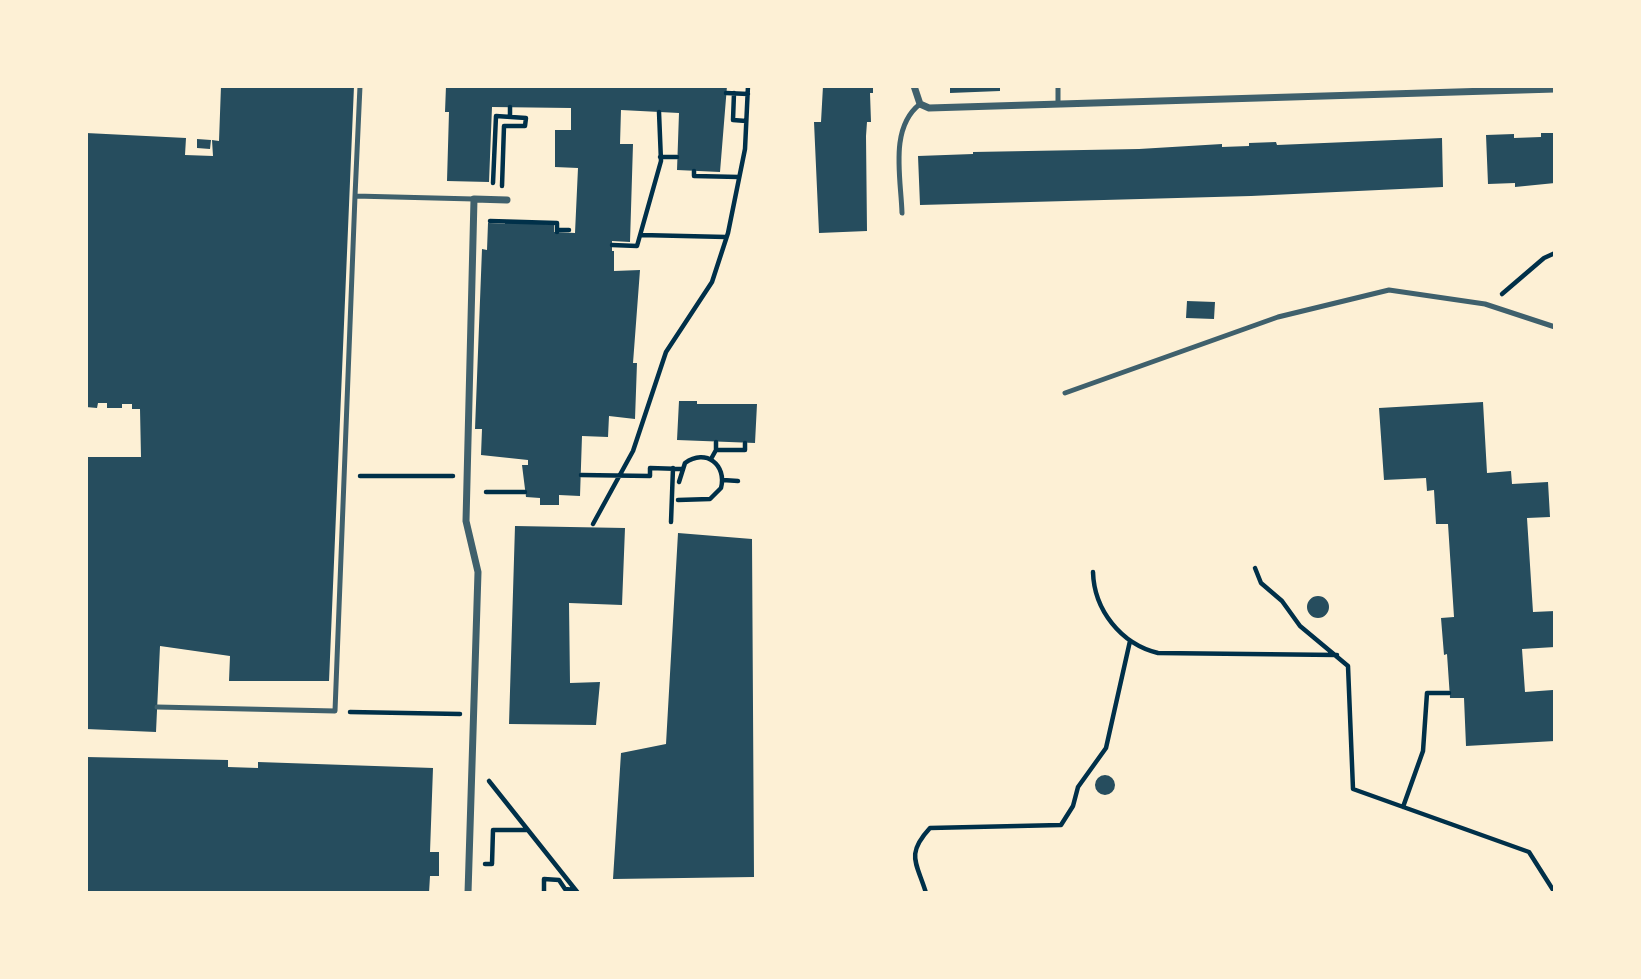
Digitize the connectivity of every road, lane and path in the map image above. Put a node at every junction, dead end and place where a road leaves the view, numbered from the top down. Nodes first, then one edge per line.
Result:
1 (360, 86) edge
2 (748, 86) edge
3 (914, 86) edge
4 (1058, 86) edge
5 (1322, 86) edge
6 (1465, 88) edge
7 (1555, 89) edge
8 (726, 93) dead end
9 (734, 93) junction
10 (748, 94) junction
11 (1323, 95) junction
12 (1058, 103) junction
13 (920, 104) junction
14 (510, 107) dead end
15 (659, 112) dead end
16 (510, 117) junction
17 (746, 121) junction
18 (494, 152) junction
19 (503, 152) junction
20 (660, 157) junction
21 (677, 157) dead end
22 (494, 162) dead end
23 (694, 171) dead end
24 (740, 177) junction
25 (355, 196) junction
26 (474, 199) junction
27 (496, 200) junction
28 (507, 200) dead end
29 (902, 213) dead end
30 (569, 230) dead end
31 (641, 235) junction
32 (726, 237) junction
33 (612, 245) dead end
34 (1555, 253) edge
35 (1496, 296) dead end
36 (1555, 327) edge
37 (1065, 393) dead end
38 (716, 442) dead end
39 (745, 443) dead end
40 (716, 450) junction
41 (711, 459) junction
42 (673, 468) junction
43 (681, 469) junction
44 (581, 475) dead end
45 (619, 475) junction
46 (345, 477) junction
47 (467, 477) junction
48 (723, 481) junction
49 (738, 481) dead end
50 (679, 482) dead end
51 (486, 492) dead end
52 (525, 492) dead end
53 (678, 500) dead end
54 (671, 522) dead end
55 (593, 524) dead end
56 (1255, 568) dead end
57 (1093, 572) dead end
58 (1130, 641) junction
59 (1338, 655) junction
60 (1449, 693) dead end
61 (157, 707) dead end
62 (335, 711) junction
63 (473, 714) junction
64 (489, 781) dead end
65 (1403, 807) junction
66 (528, 830) junction
67 (470, 863) junction
68 (544, 891) edge
69 (576, 891) edge
70 (468, 893) edge
71 (926, 893) edge
72 (1555, 893) edge

1 - 25 lane
2 - 10 path
3 - 13 street
4 - 12 lane
5 - 11 lane
6 - 7 street
6 - 11 street
8 - 9 path
9 - 10 path
9 - 17 path
10 - 17 path
11 - 12 street
12 - 13 street
13 - 29 lane
14 - 16 path
15 - 20 path
16 - 18 path
16 - 19 path
17 - 24 path
18 - 19 path
18 - 22 path
19 - 27 path
20 - 21 path
20 - 31 path
23 - 24 path
24 - 32 path
25 - 26 lane
25 - 46 lane
26 - 27 street
26 - 47 street
27 - 28 street
27 - 30 path
31 - 32 path
31 - 33 path
32 - 45 path
34 - 35 path
36 - 37 lane
38 - 40 path
39 - 40 path
40 - 41 path
41 - 43 path
41 - 48 path
42 - 43 path
42 - 45 path
42 - 54 path
43 - 50 path
44 - 45 path
45 - 55 path
46 - 47 path
46 - 62 lane
47 - 63 street
48 - 49 path
48 - 53 path
51 - 52 path
56 - 59 path
57 - 58 path
58 - 59 path
58 - 71 path
59 - 65 path
60 - 65 path
61 - 62 lane
62 - 63 path
63 - 67 street
64 - 66 path
65 - 72 path
66 - 67 path
66 - 69 path
67 - 70 street
68 - 69 path

